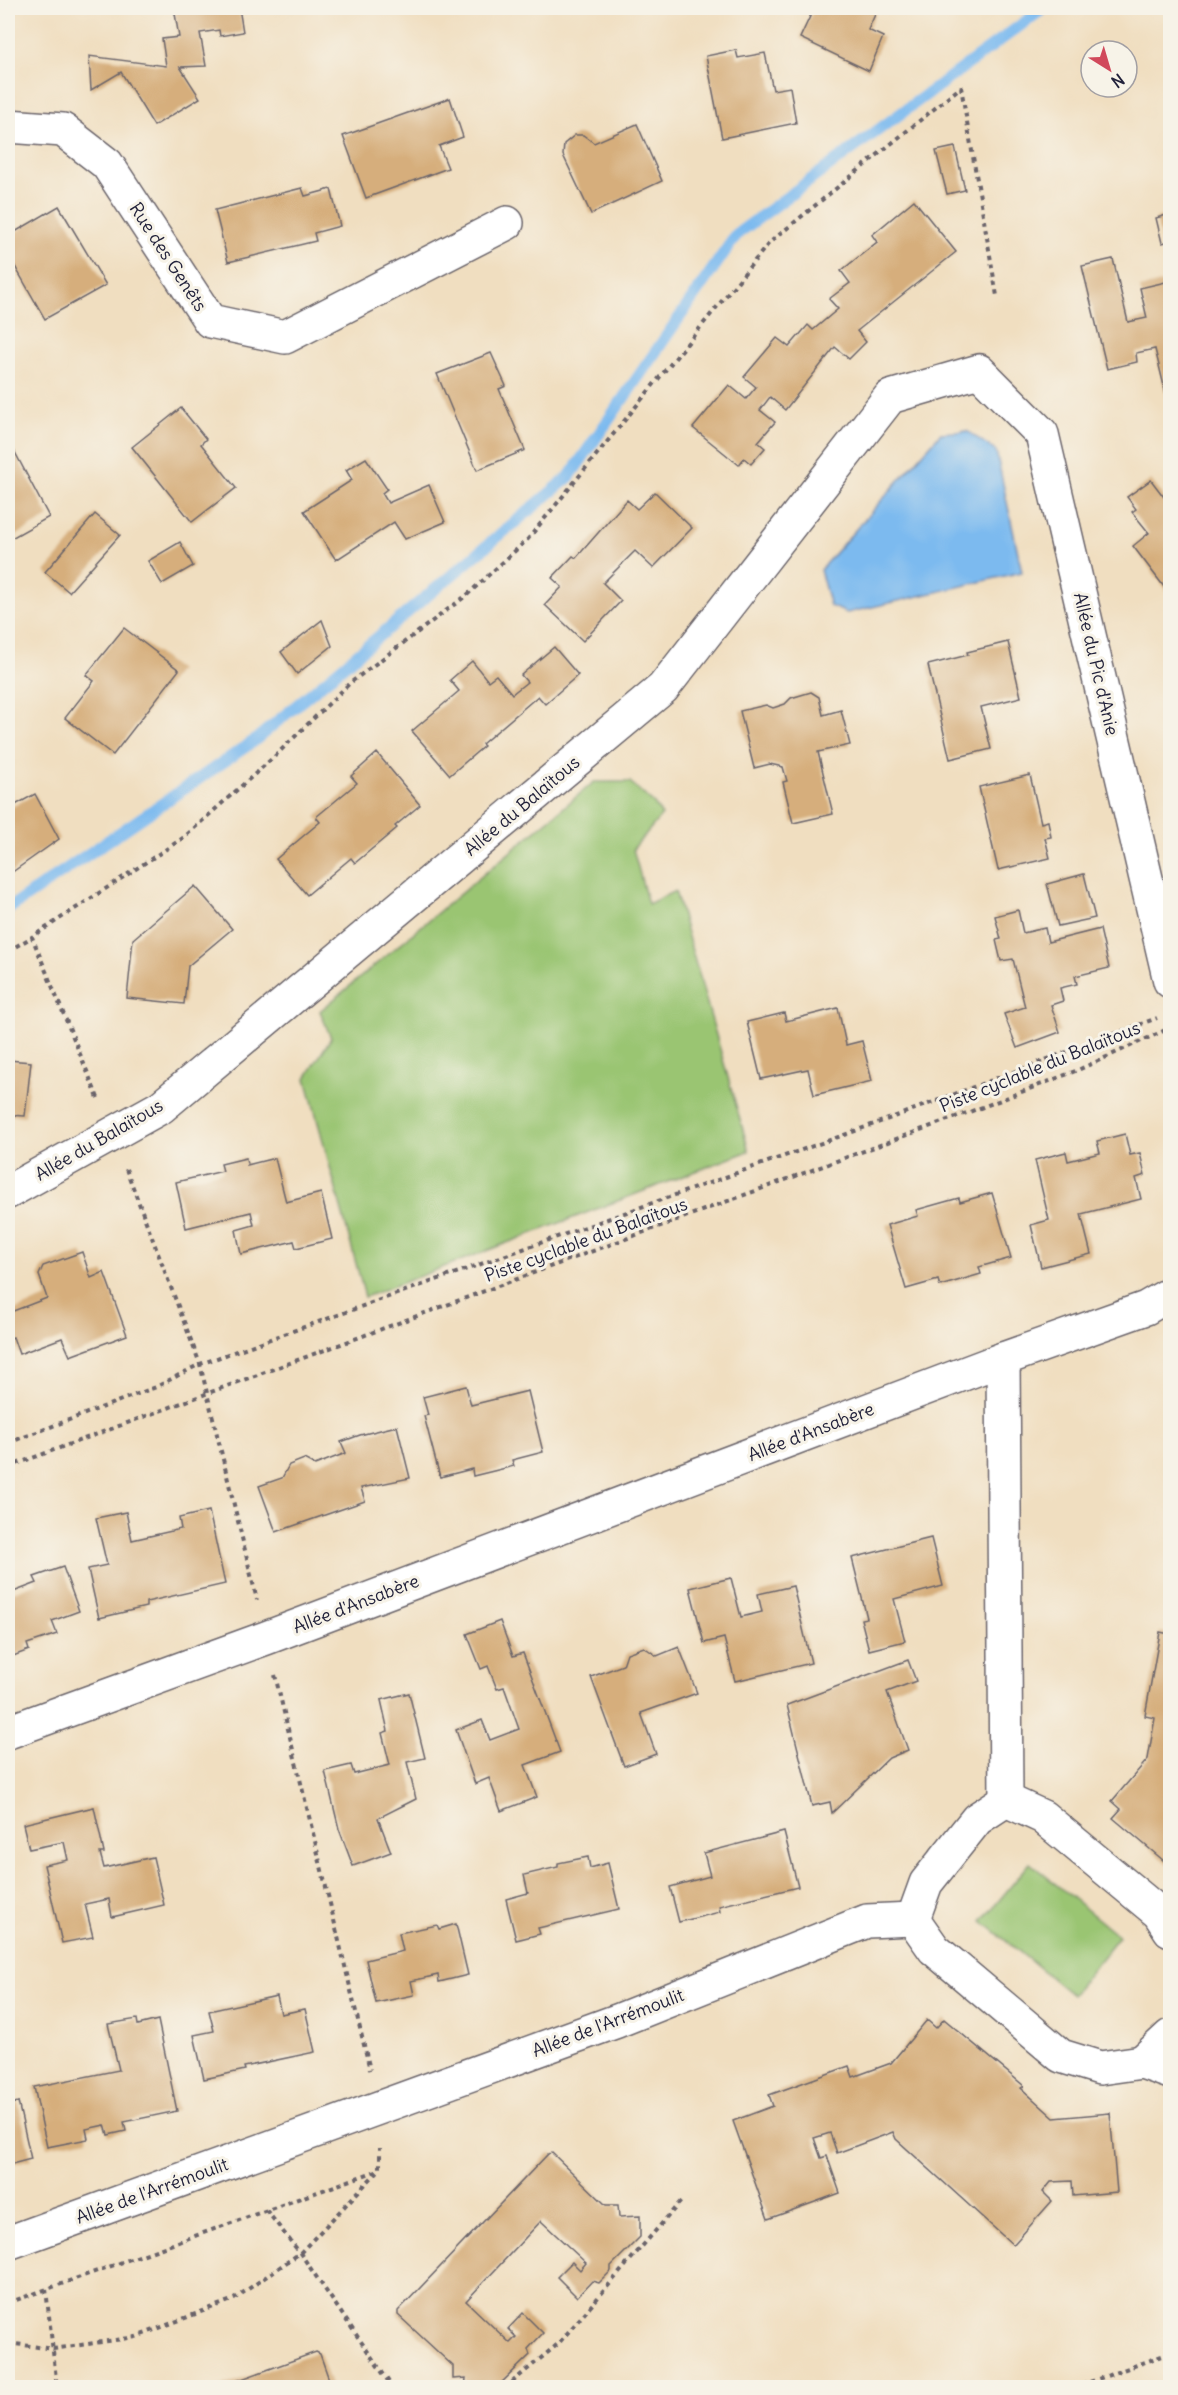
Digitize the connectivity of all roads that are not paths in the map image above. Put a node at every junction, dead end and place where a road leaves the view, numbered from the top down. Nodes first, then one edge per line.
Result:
1 (8, 126) edge
2 (507, 223) dead end
3 (979, 371) joint
4 (1170, 981) edge
5 (8, 1192) edge
6 (1170, 1294) edge
7 (1003, 1359) junction
8 (8, 1732) edge
9 (1006, 1800) junction
10 (913, 1919) junction
11 (1170, 1930) edge
12 (1170, 2036) edge
13 (1156, 2067) edge
14 (8, 2243) edge

1 - 2 street, Rue des Genêts
3 - 4 street, Allée du Pic d'Anie
3 - 5 street, Allée du Balaïtous
6 - 7 street
7 - 8 street, Allée d'Ansabère
7 - 9 street
9 - 10 street
9 - 11 street
10 - 13 street
10 - 14 street, Allée de l'Arrémoulit
12 - 13 street

